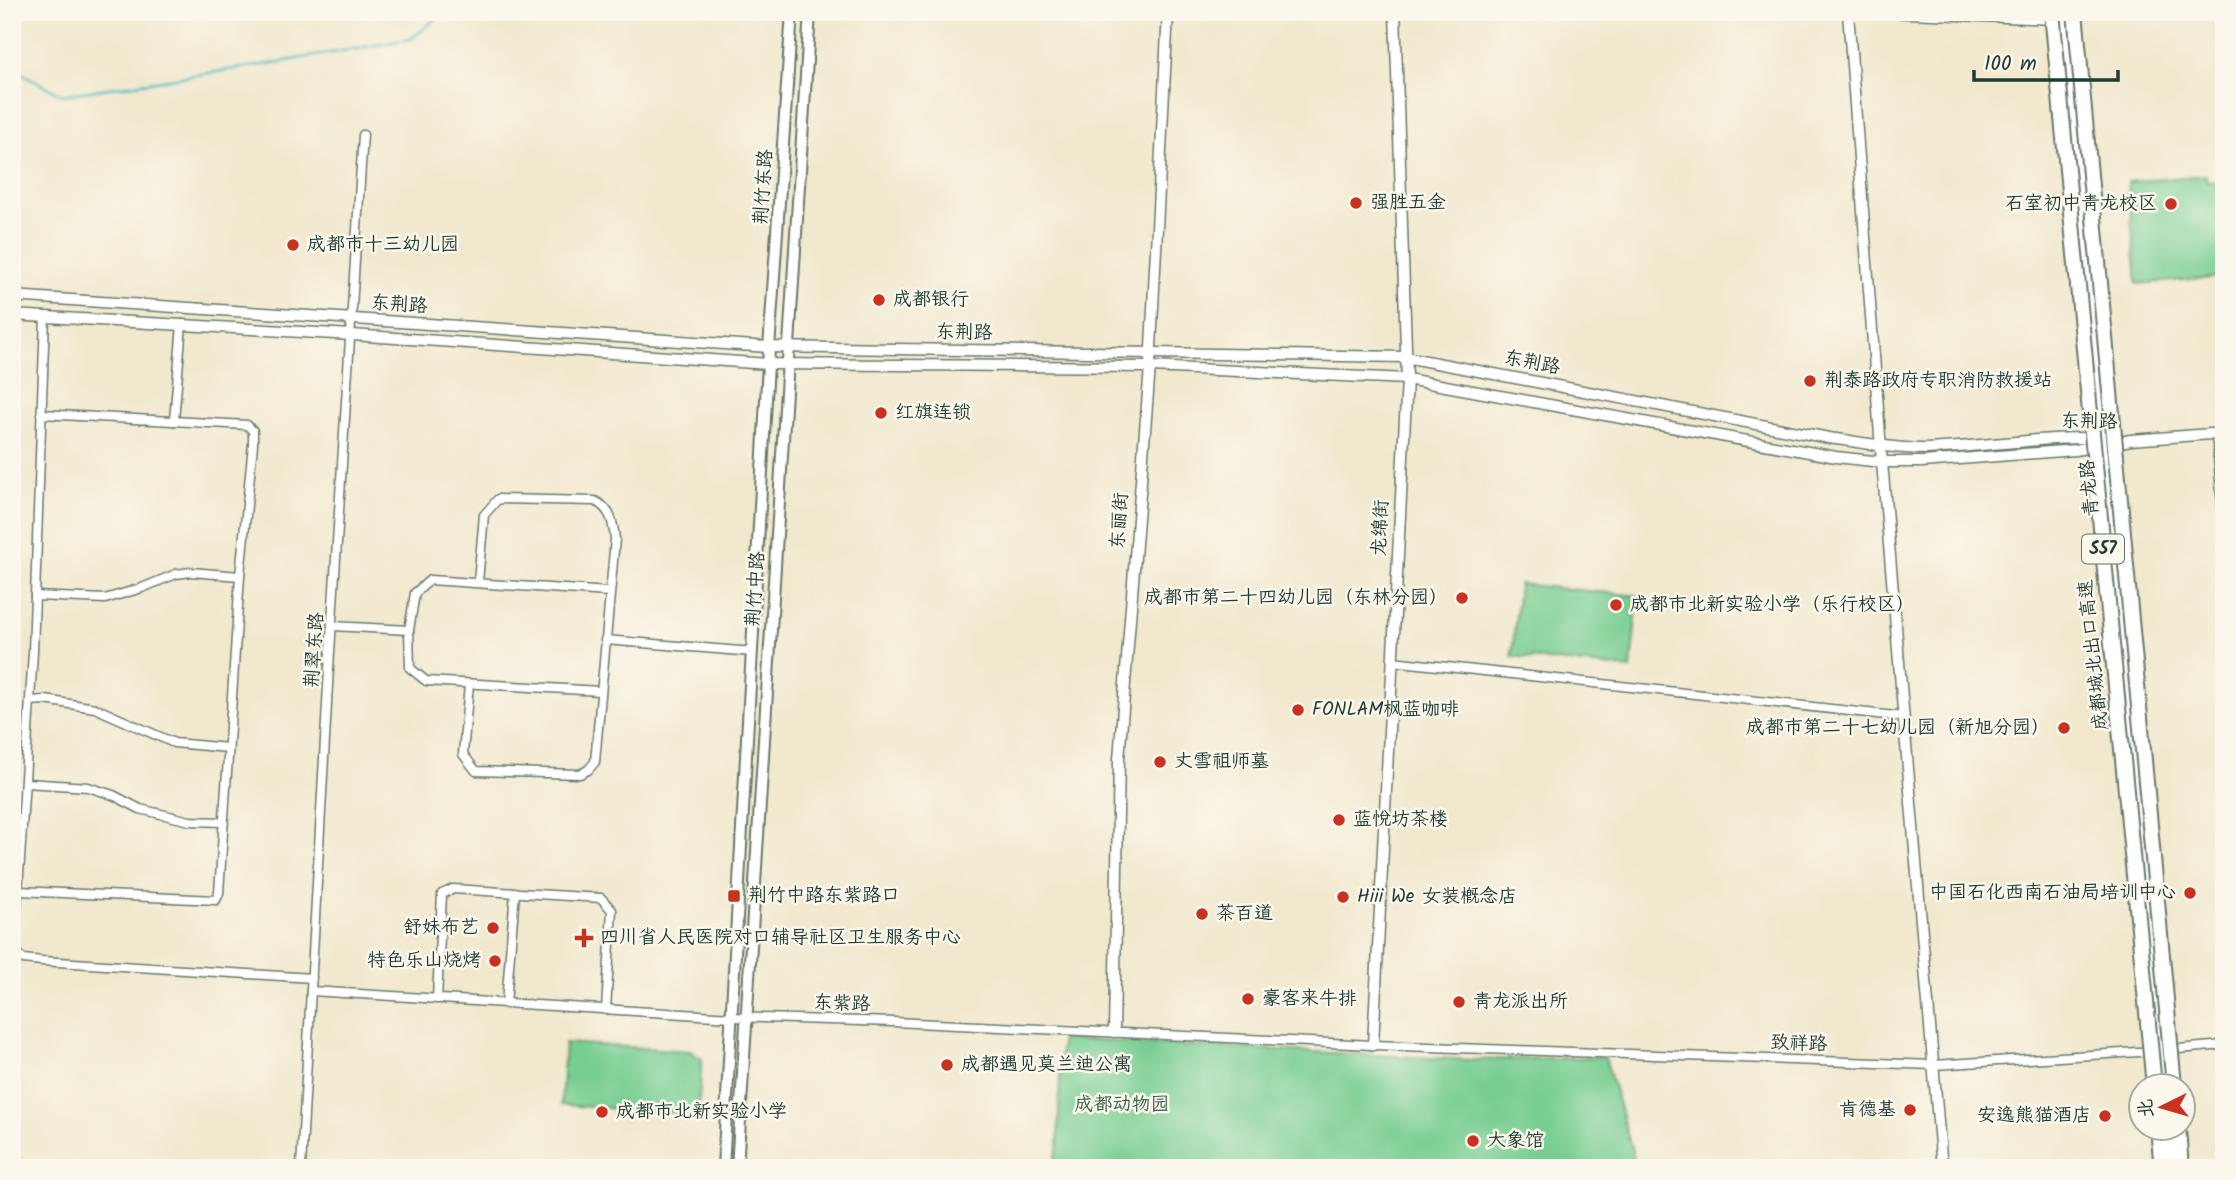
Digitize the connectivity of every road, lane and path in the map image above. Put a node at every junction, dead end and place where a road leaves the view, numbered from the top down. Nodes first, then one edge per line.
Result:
1 (793, 12) edge
2 (810, 12) edge
3 (1168, 12) edge
4 (1395, 12) edge
5 (1848, 12) edge
6 (1885, 12) edge
7 (2064, 14) edge
8 (363, 135) dead end
9 (12, 296) edge
10 (12, 315) edge
11 (45, 317) junction
12 (352, 319) junction
13 (182, 324) junction
14 (352, 335) junction
15 (769, 347) junction
16 (789, 347) junction
17 (1150, 354) junction
18 (1405, 357) junction
19 (768, 364) junction
20 (788, 364) junction
21 (1150, 367) junction
22 (1407, 379) junction
23 (41, 414) junction
24 (174, 421) junction
25 (2220, 433) edge
26 (2103, 442) junction
27 (1881, 445) junction
28 (1882, 462) junction
29 (2224, 528) edge
30 (240, 576) junction
31 (478, 582) junction
32 (610, 592) junction
33 (35, 596) junction
34 (332, 626) junction
35 (409, 630) junction
36 (605, 640) junction
37 (754, 652) junction
38 (1392, 661) junction
39 (469, 684) junction
40 (600, 691) junction
41 (30, 701) junction
42 (1904, 717) junction
43 (228, 748) junction
44 (26, 783) junction
45 (223, 822) junction
46 (18, 891) junction
47 (515, 892) junction
48 (312, 978) junction
49 (311, 991) junction
50 (437, 999) junction
51 (506, 1004) junction
52 (606, 1010) junction
53 (746, 1016) junction
54 (732, 1017) junction
55 (1114, 1032) junction
56 (1373, 1045) junction
57 (2224, 1045) edge
58 (2161, 1050) junction
59 (1934, 1065) junction
60 (2153, 1072) edge
61 (2163, 1072) edge
62 (2173, 1072) edge
63 (2159, 1142) edge
64 (2169, 1142) edge
65 (2179, 1142) edge
66 (301, 1168) edge
67 (723, 1168) edge
68 (737, 1168) edge
69 (1942, 1168) edge
70 (2162, 1168) edge
71 (2172, 1168) edge
72 (2181, 1168) edge

1 - 15 main road, 荆竹东路
2 - 16 main road, 荆竹中路
3 - 17 street, 东丽街
4 - 18 street, 龙绵街
5 - 27 street
6 - 7 street
7 - 26 street, 青龙路
7 - 60 highway, 成都城北出口高速 / S57, bridge
7 - 62 highway, 成都城北出口高速 / S57, bridge
8 - 12 street, 荆翠东路
9 - 12 street, 东荆路
10 - 11 street, 东荆路
11 - 13 street, 东荆路
11 - 23 street
12 - 14 street, 荆翠东路
12 - 15 street, 东荆路
13 - 14 street, 东荆路
13 - 24 street
14 - 19 street, 东荆路
14 - 34 street, 荆翠东路
15 - 16 street, 东荆路
15 - 19 main road, 荆竹东路
16 - 17 street, 东荆路
16 - 20 main road, 荆竹中路
17 - 18 street, 东荆路
17 - 21 street, 东丽街
18 - 22 street, 龙绵街
18 - 27 street, 东荆路
19 - 20 street, 东荆路
19 - 37 main road, 荆竹中路
20 - 21 street, 东荆路
20 - 53 main road, 荆竹中路
21 - 22 street, 东荆路
21 - 55 street, 东丽街
22 - 28 street, 东荆路
22 - 38 street, 龙绵街
23 - 24 street
23 - 33 street
24 - 30 street
25 - 26 street, 东荆路
25 - 29 street
26 - 27 street, 东荆路
26 - 28 street, 东荆路
26 - 58 street, 青龙路
27 - 28 street
28 - 42 street
30 - 33 street
30 - 43 street
31 - 32 street
31 - 32 street
31 - 35 street
32 - 36 street
33 - 41 street
34 - 35 street
34 - 48 street, 荆翠东路
35 - 39 street
36 - 37 street
36 - 40 street
37 - 54 main road, 荆竹中路
38 - 42 street
38 - 56 street, 龙绵街
39 - 40 street
39 - 40 street
41 - 43 street
41 - 44 street
42 - 59 street
43 - 45 street
44 - 45 street
44 - 46 street
45 - 46 street
46 - 48 street
47 - 50 street
47 - 51 street
47 - 52 street
48 - 49 street, 荆翠东路
49 - 50 street, 东紫路
49 - 66 street, 荆翠东路
50 - 51 street, 东紫路
51 - 52 street, 东紫路
52 - 54 street, 东紫路
53 - 54 street, 东紫路
53 - 55 street, 东紫路
53 - 68 main road, 荆竹中路
54 - 67 main road, 荆竹中路
55 - 56 street, 东紫路
56 - 59 street, 致祥路
57 - 58 street, 致祥路
58 - 59 street, 致祥路
58 - 61 street, 青龙路
59 - 69 street
63 - 70 highway
64 - 71 street
65 - 72 highway

